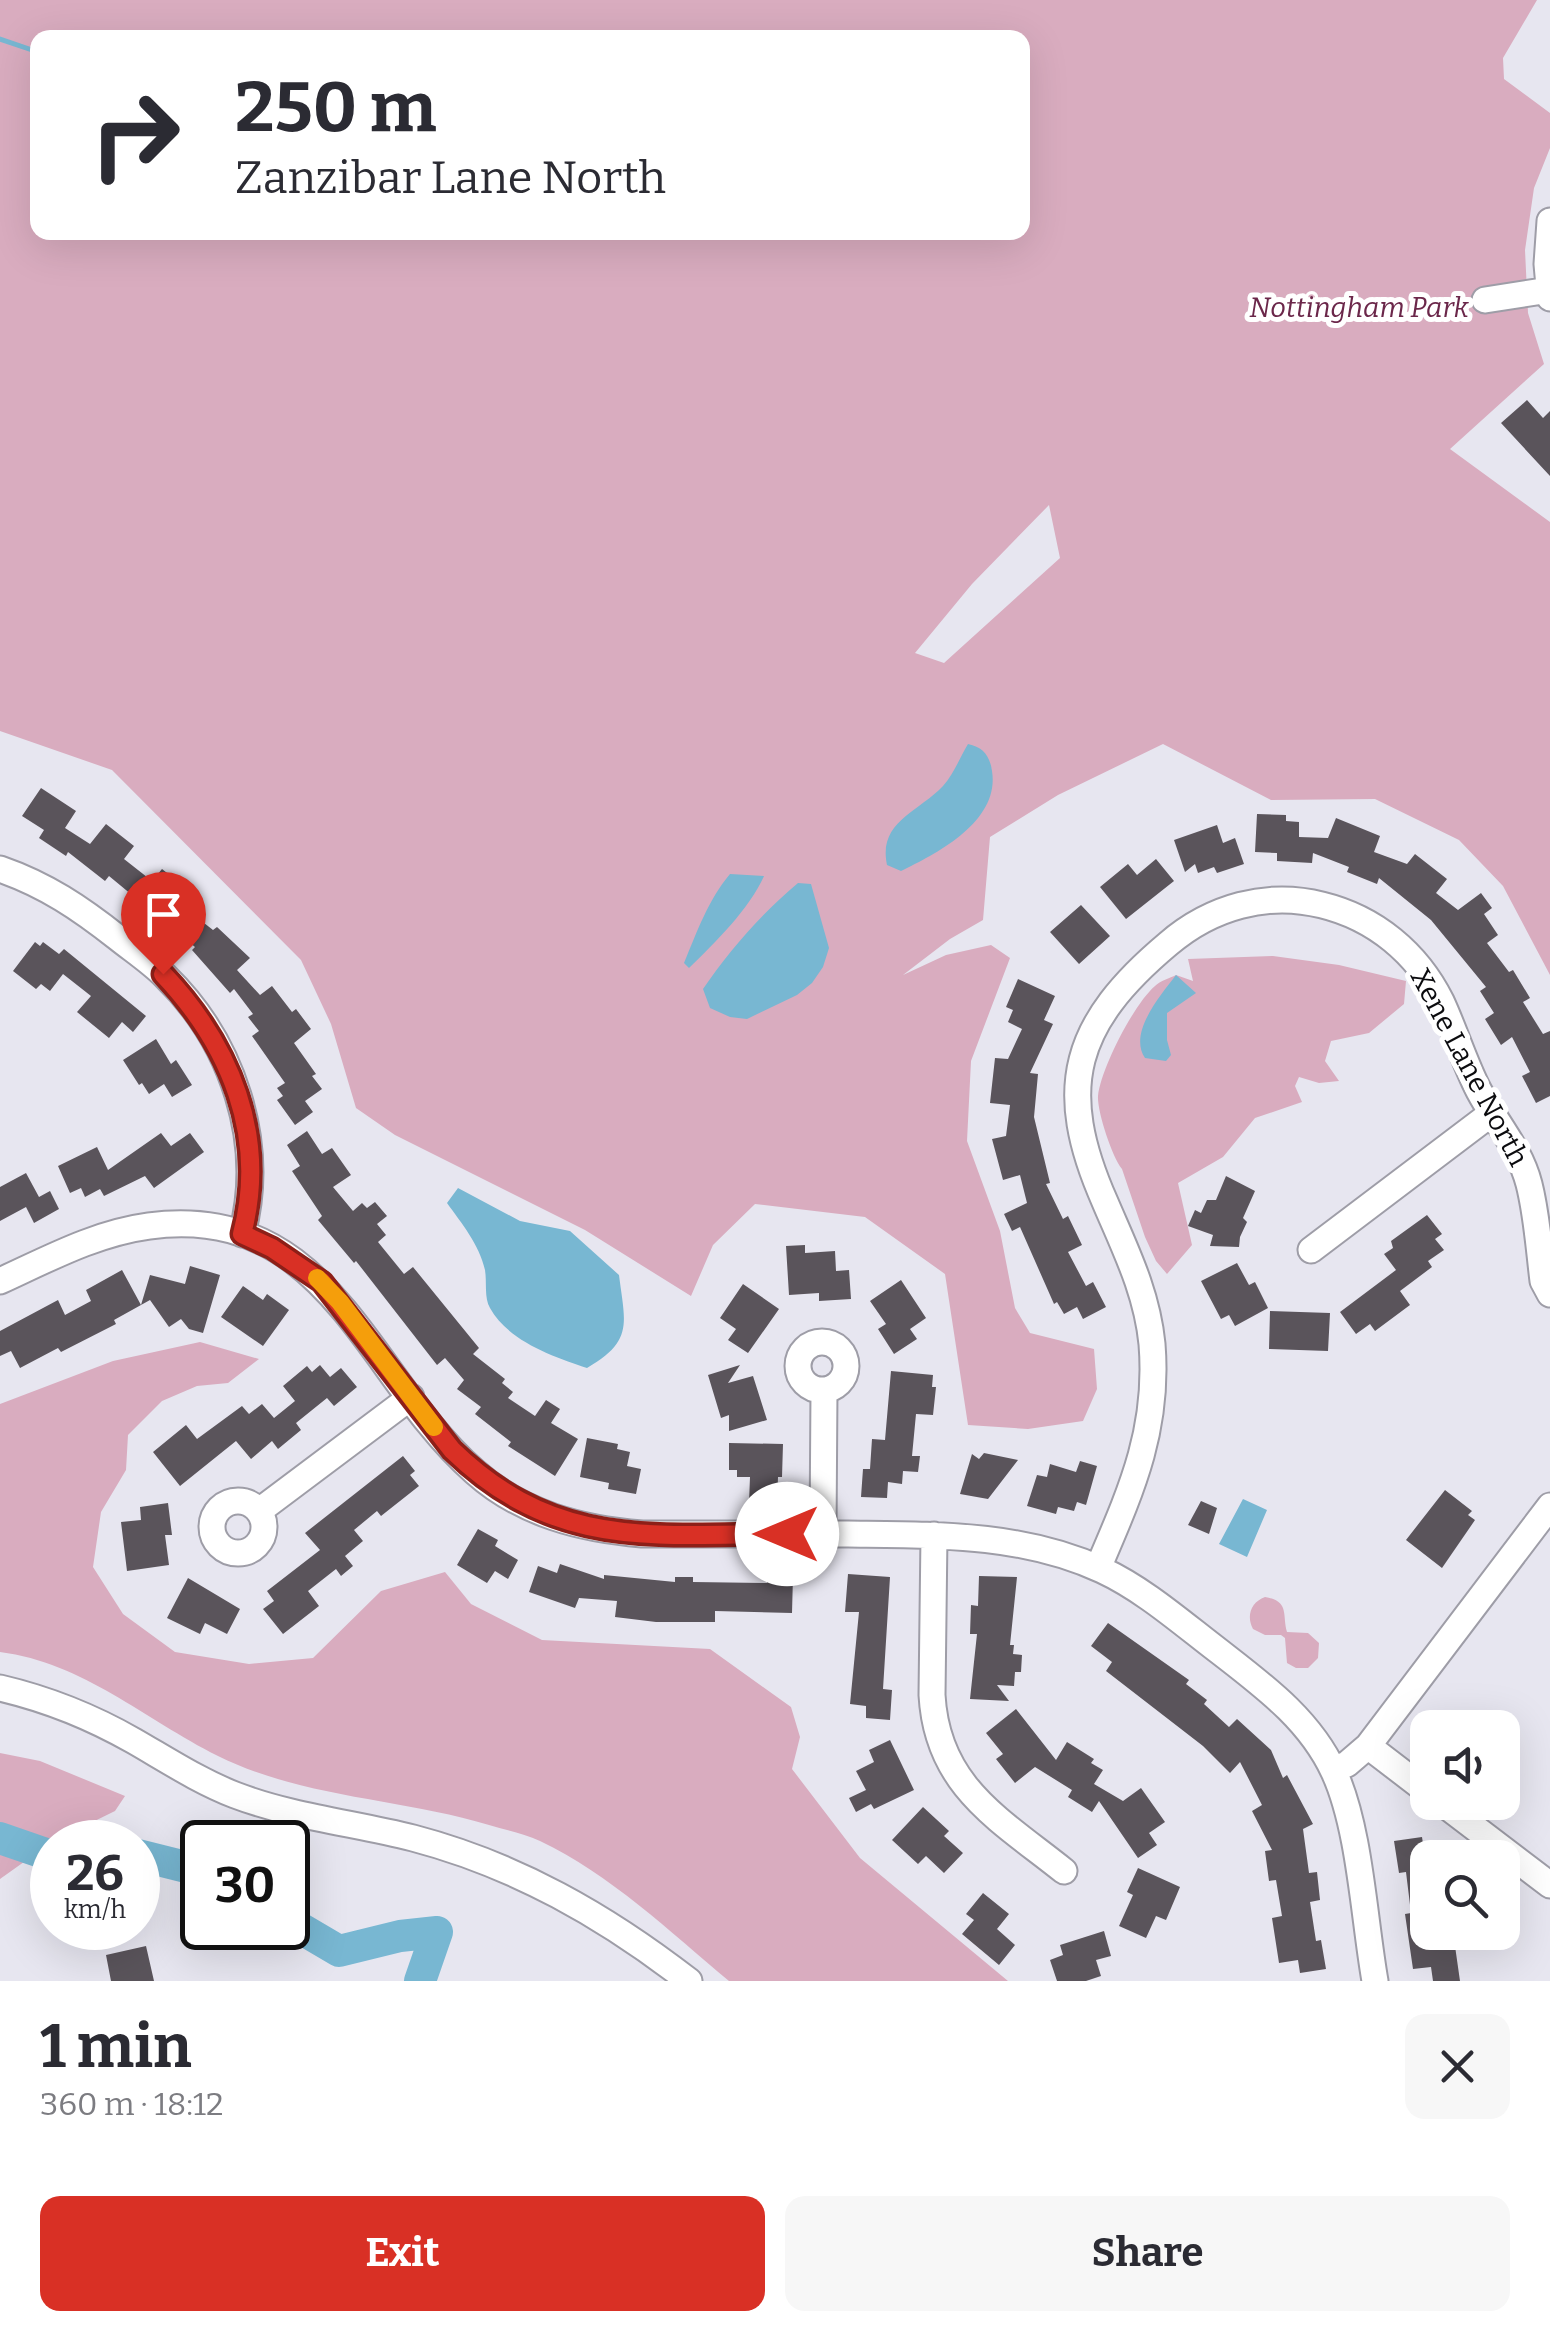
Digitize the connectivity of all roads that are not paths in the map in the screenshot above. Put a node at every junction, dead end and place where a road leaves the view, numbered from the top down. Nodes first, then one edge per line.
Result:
1 (1550, 221) edge
2 (1549, 294) edge
3 (1485, 300) dead end
4 (0, 869) edge
5 (1492, 1113) junction
6 (242, 1234) junction
7 (1311, 1250) dead end
8 (0, 1281) edge
9 (1550, 1294) edge
10 (824, 1390) dead end
11 (411, 1397) junction
12 (1550, 1506) edge
13 (259, 1511) dead end
14 (824, 1534) junction
15 (934, 1535) junction
16 (1098, 1568) junction
17 (0, 1688) edge
18 (1368, 1746) junction
19 (1333, 1770) junction
20 (1410, 1778) edge
21 (1465, 1820) edge
22 (1064, 1872) dead end
23 (1550, 1885) edge
24 (688, 1981) edge
25 (1375, 1981) edge

1 - 2 street
2 - 3 street
4 - 6 street
5 - 7 street
5 - 9 street, Xene Lane North
5 - 16 street, Xene Lane North
6 - 8 street
6 - 11 street
10 - 14 street
11 - 13 street
11 - 14 street
12 - 18 street
14 - 15 street
15 - 16 street
15 - 22 street
16 - 19 street
17 - 24 street
18 - 19 street
18 - 20 street
19 - 25 street
21 - 23 street

